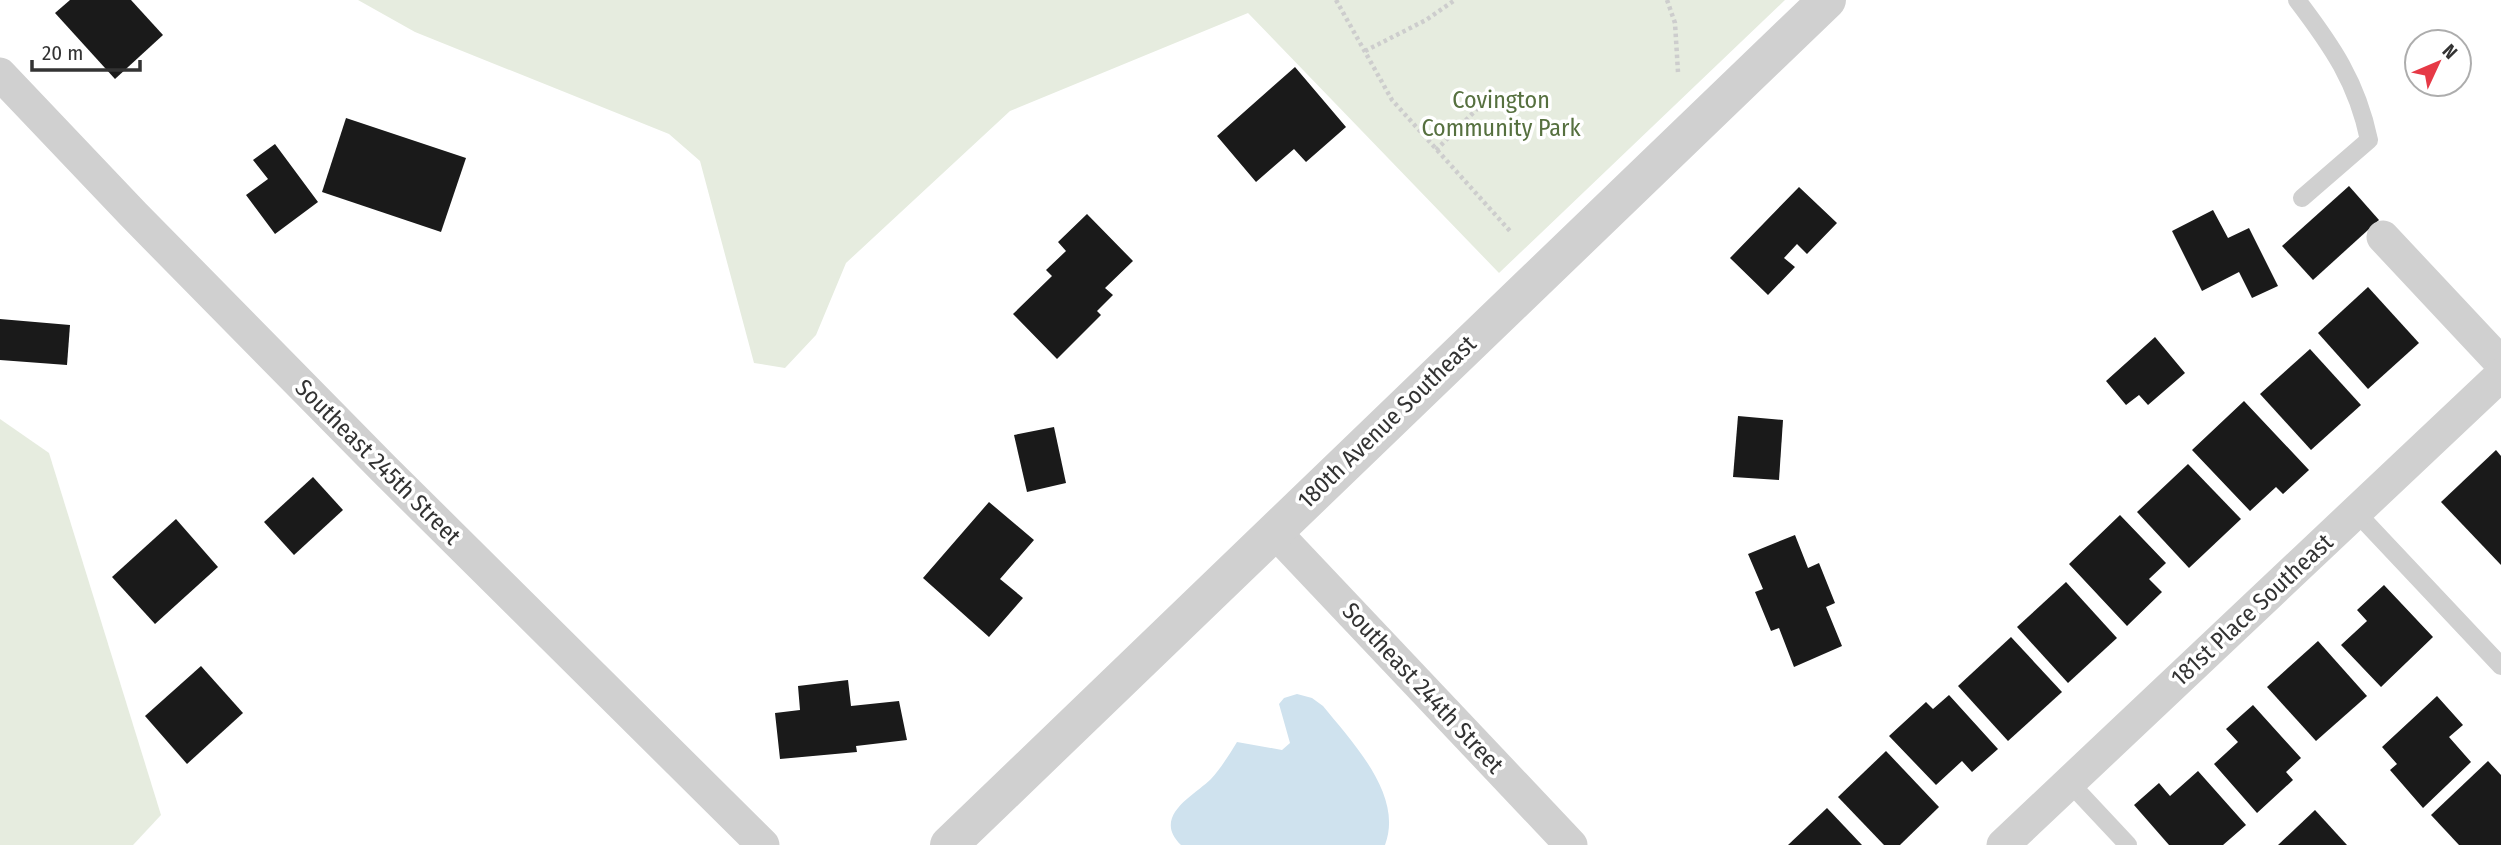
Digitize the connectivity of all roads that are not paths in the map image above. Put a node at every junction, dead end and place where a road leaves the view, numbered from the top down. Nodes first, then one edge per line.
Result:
1 (1827, 0) edge
2 (2297, 0) edge
3 (0, 74) edge
4 (2302, 198) dead end
5 (2383, 237) dead end
6 (2501, 363) edge
7 (2501, 375) edge
8 (2356, 512) junction
9 (1274, 531) junction
10 (2501, 666) edge
11 (2069, 782) junction
12 (762, 845) edge
13 (948, 845) edge
14 (1571, 845) edge
15 (2003, 845) edge
16 (2128, 845) edge

1 - 9 street, 180th Avenue Southeast
2 - 4 lane
3 - 12 street, Southeast 245th Street
5 - 6 street
7 - 8 street, 181st Place Southeast
8 - 10 lane
8 - 11 street, 181st Place Southeast
9 - 13 street, 180th Avenue Southeast
9 - 14 street, Southeast 244th Street
11 - 15 street, 181st Place Southeast
11 - 16 lane

